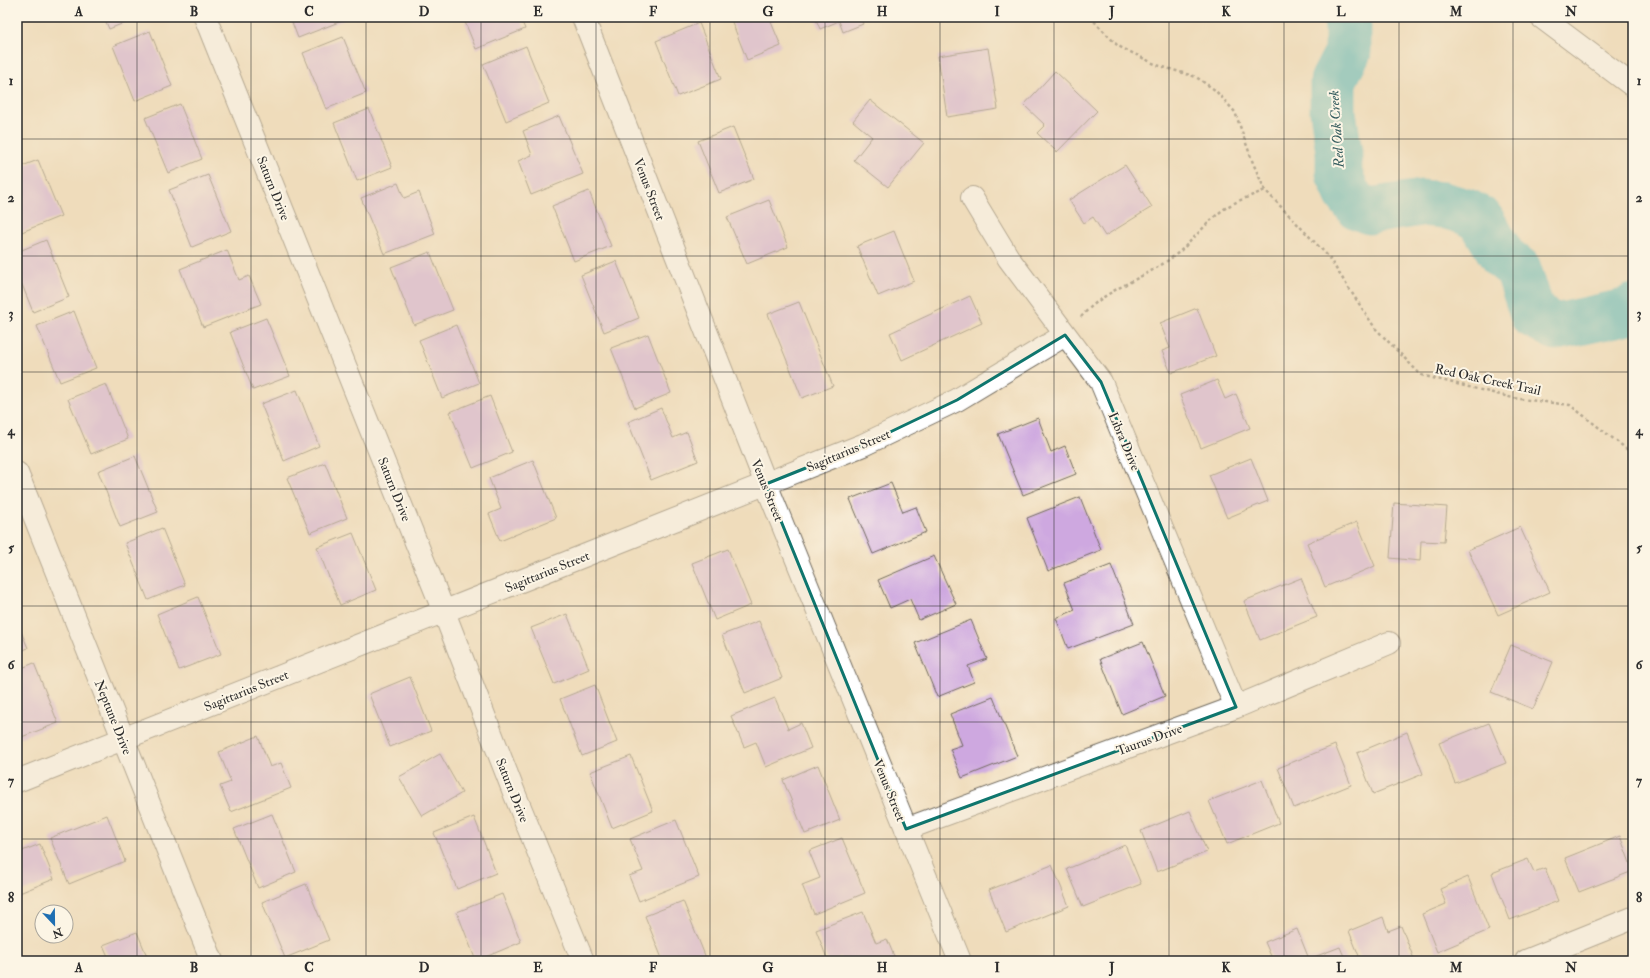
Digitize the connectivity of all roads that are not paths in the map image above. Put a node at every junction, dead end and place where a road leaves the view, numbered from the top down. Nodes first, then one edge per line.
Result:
1 (205, 17) edge
2 (583, 17) edge
3 (1542, 17) edge
4 (1633, 86) edge
5 (972, 198) dead end
6 (1065, 335) junction
7 (17, 473) edge
8 (766, 484) junction
9 (444, 612) junction
10 (1389, 643) dead end
11 (1236, 708) junction
12 (123, 739) junction
13 (17, 781) edge
14 (906, 829) junction
15 (1633, 918) edge
16 (212, 961) edge
17 (583, 961) edge
18 (960, 961) edge
19 (1526, 961) edge

1 - 9 street, Saturn Drive
2 - 8 street, Venus Street
3 - 4 street
5 - 6 street, Libra Drive
6 - 8 street, Sagittarius Street
6 - 11 street, Libra Drive
7 - 12 street, Neptune Drive
8 - 9 street, Sagittarius Street
8 - 14 street, Venus Street
9 - 12 street, Sagittarius Street
9 - 17 street, Saturn Drive
10 - 11 street, Taurus Drive
11 - 14 street, Taurus Drive
12 - 13 street, Sagittarius Street
12 - 16 street, Neptune Drive
14 - 18 street, Venus Street
15 - 19 street

